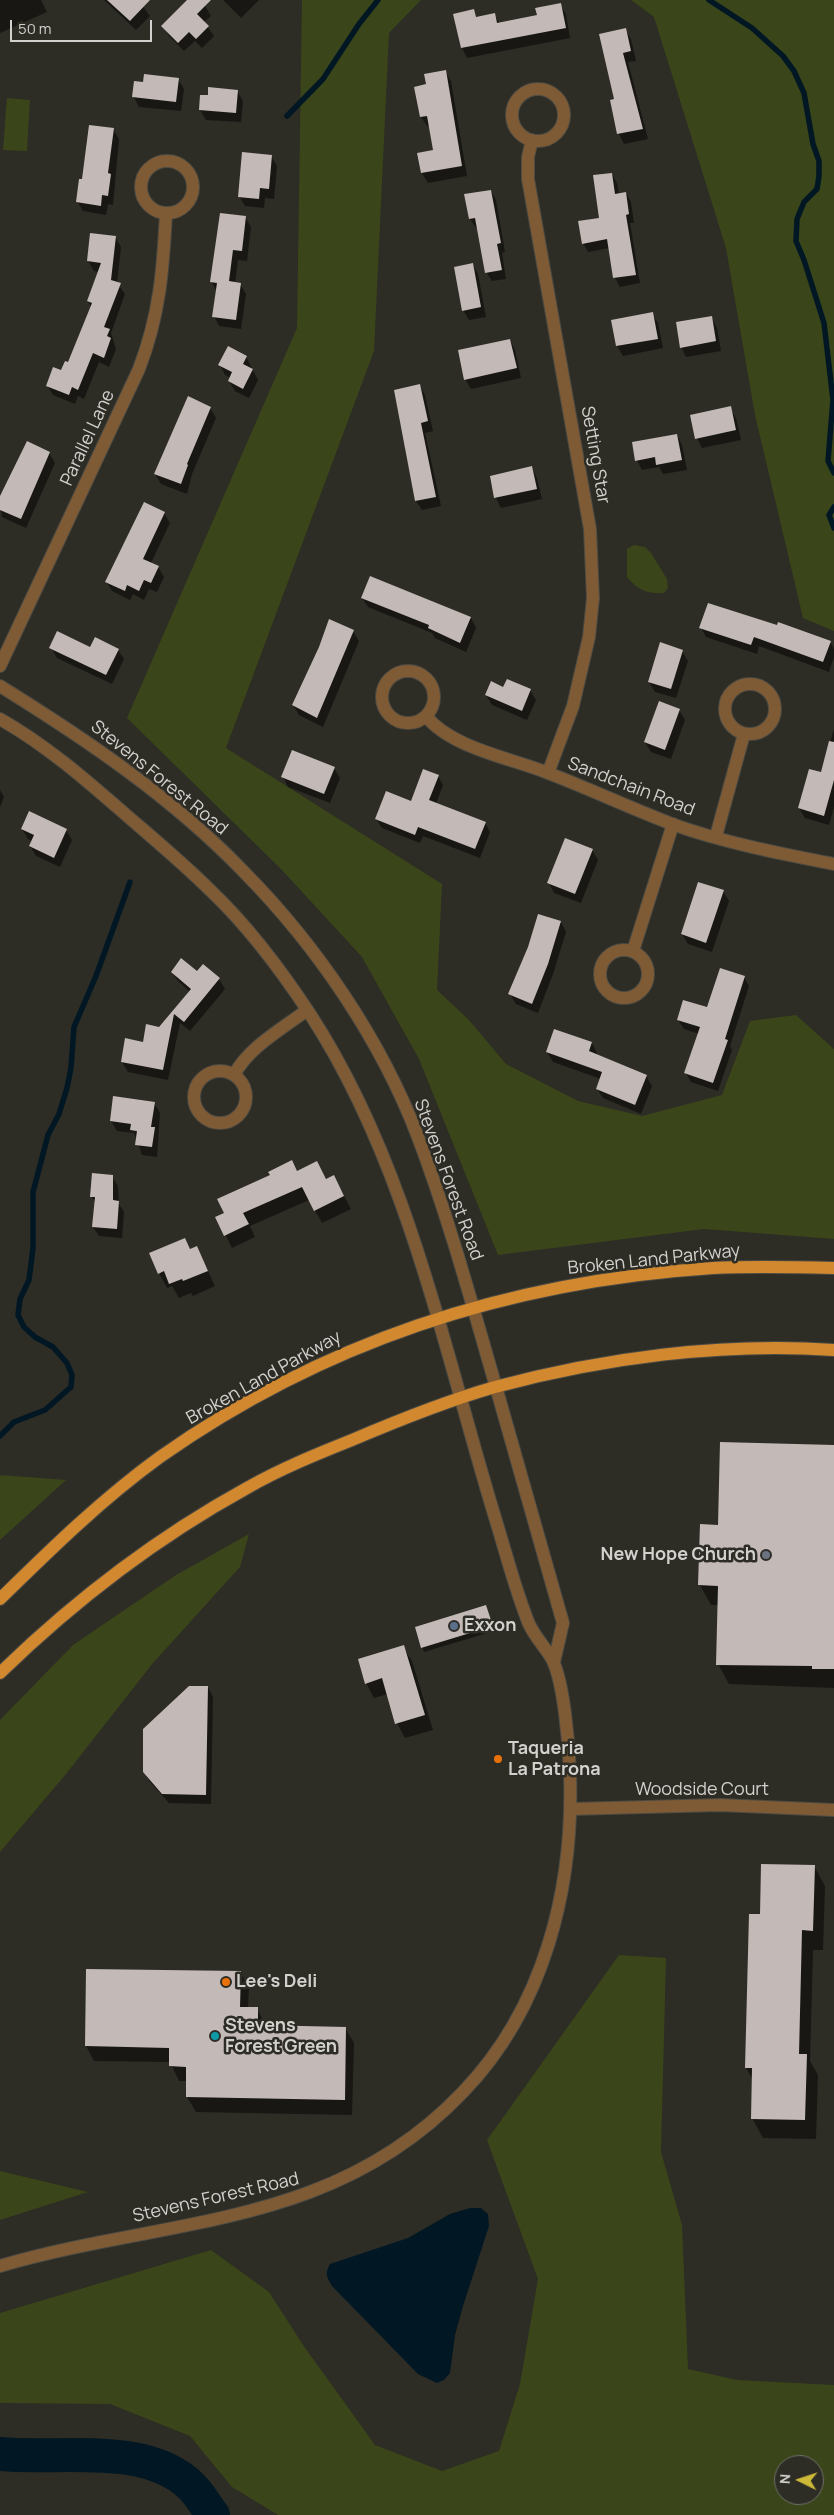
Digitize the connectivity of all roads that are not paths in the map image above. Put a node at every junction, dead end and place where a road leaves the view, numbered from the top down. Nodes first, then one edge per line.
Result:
1 (532, 140) junction
2 (166, 213) junction
3 (0, 666) edge
4 (0, 686) edge
5 (426, 716) junction
6 (0, 719) edge
7 (744, 734) junction
8 (548, 773) junction
9 (673, 824) junction
10 (716, 836) junction
11 (834, 864) edge
12 (633, 951) dead end
13 (307, 1010) junction
14 (234, 1075) junction
15 (834, 1268) edge
16 (473, 1307) junction
17 (436, 1318) junction
18 (834, 1350) edge
19 (496, 1387) junction
20 (460, 1398) junction
21 (0, 1599) edge
22 (554, 1662) junction
23 (0, 1674) edge
24 (571, 1809) junction
25 (834, 1810) edge
26 (0, 2266) edge

1 - 1 street
1 - 8 street, Setting Star
2 - 2 street
2 - 3 street, Parallel Lane
4 - 16 street, Stevens Forest Road
5 - 5 street
5 - 8 street, Sandchain Road
6 - 13 street, Stevens Forest Road
7 - 7 street
7 - 10 street
8 - 9 street, Sandchain Road
9 - 10 street, Sandchain Road
9 - 12 street
10 - 11 street, Sandchain Road
13 - 14 street
13 - 17 street, Stevens Forest Road
14 - 14 street
15 - 16 main road, Broken Land Parkway
16 - 17 main road, Broken Land Parkway
16 - 19 street, Stevens Forest Road
17 - 20 street, Stevens Forest Road
17 - 21 main road, Broken Land Parkway
18 - 19 main road
19 - 20 main road
19 - 22 street, Stevens Forest Road
20 - 22 street, Stevens Forest Road
20 - 23 main road
22 - 24 street, Stevens Forest Road
24 - 25 street, Woodside Court
24 - 26 street, Stevens Forest Road

